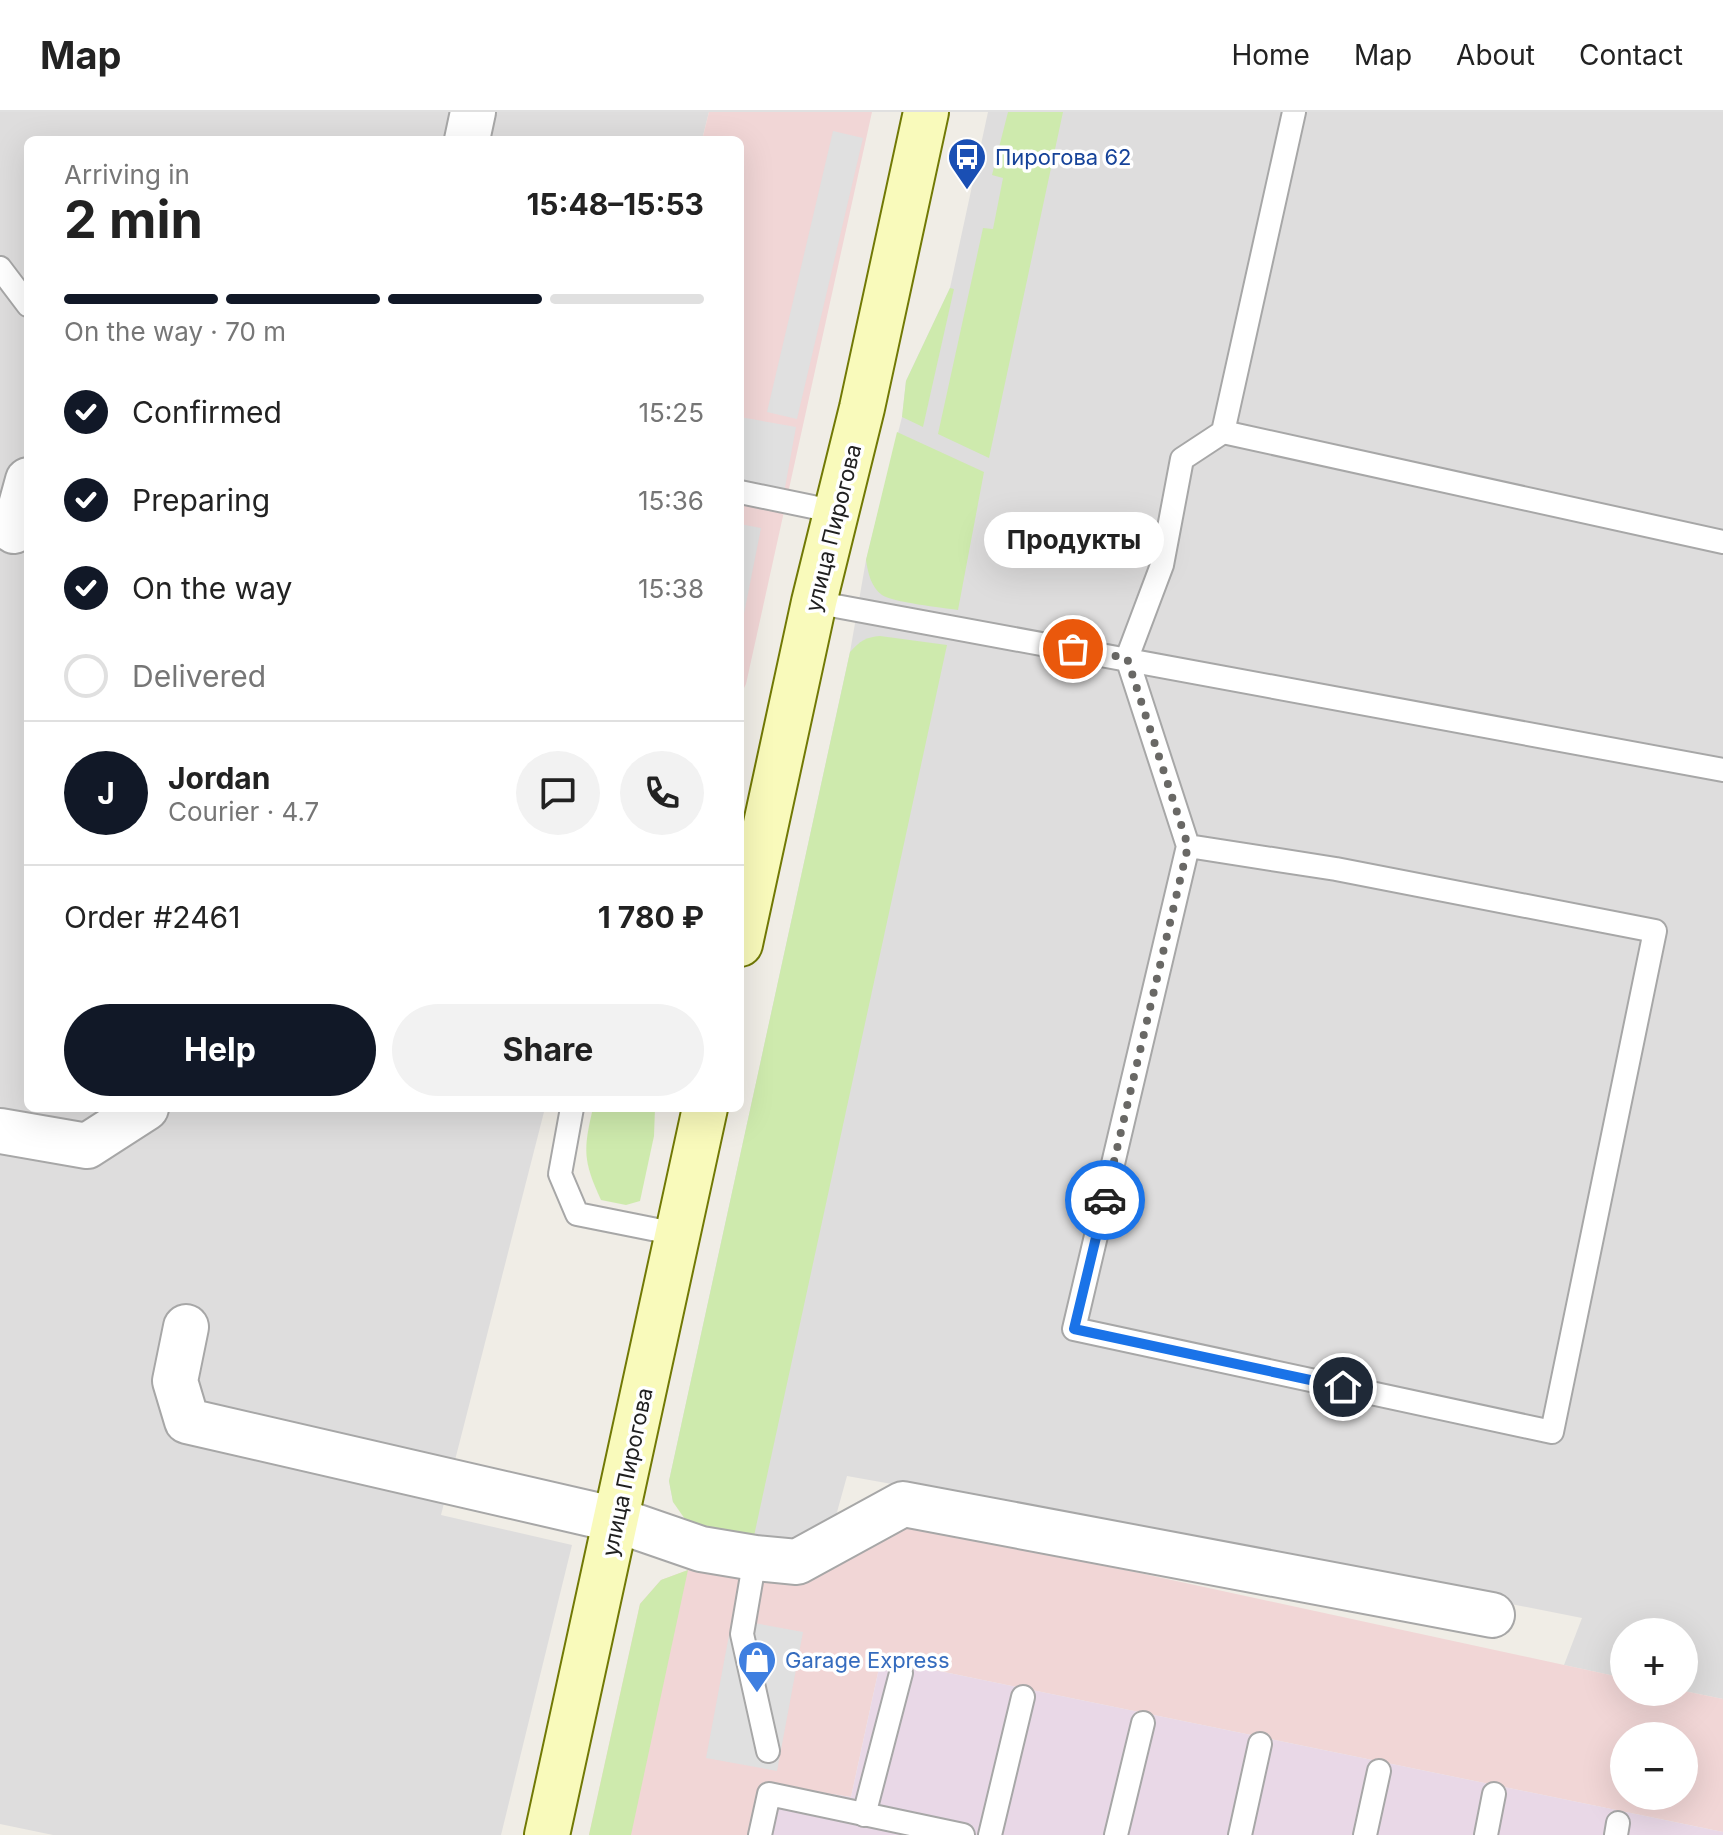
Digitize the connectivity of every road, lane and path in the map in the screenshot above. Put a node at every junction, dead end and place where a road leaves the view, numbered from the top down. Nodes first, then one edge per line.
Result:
1 (473, 112) edge
2 (926, 112) edge
3 (1294, 112) edge
4 (468, 136) edge
5 (0, 268) edge
6 (24, 300) edge
7 (1223, 432) junction
8 (744, 493) edge
9 (24, 496) edge
10 (837, 512) junction
11 (14, 535) edge
12 (1723, 542) edge
13 (814, 602) junction
14 (1127, 658) junction
15 (1723, 770) edge
16 (1188, 846) junction
17 (744, 926) edge
18 (140, 1112) edge
19 (571, 1112) edge
20 (704, 1112) edge
21 (0, 1131) edge
22 (677, 1234) junction
23 (186, 1327) dead end
24 (617, 1520) junction
25 (755, 1558) junction
26 (1492, 1615) dead end
27 (901, 1673) dead end
28 (1023, 1697) dead end
29 (1143, 1723) dead end
30 (1260, 1744) dead end
31 (768, 1751) dead end
32 (1379, 1771) dead end
33 (1494, 1794) dead end
34 (864, 1815) junction
35 (547, 1835) edge
36 (760, 1835) edge
37 (963, 1835) edge
38 (990, 1835) edge
39 (1116, 1835) edge
40 (1240, 1835) edge
41 (1365, 1835) edge
42 (1486, 1835) edge

1 - 4 street
2 - 10 main road, улица Пирогова
3 - 7 lane
5 - 6 lane
7 - 12 lane
7 - 14 lane
8 - 10 lane
9 - 11 street
10 - 13 main road, улица Пирогова
13 - 14 lane
13 - 17 main road, улица Пирогова
14 - 15 lane
14 - 16 lane
16 - 16 lane
18 - 21 street
19 - 22 lane
20 - 22 main road, улица Пирогова
22 - 24 main road, улица Пирогова
23 - 24 street
24 - 25 street
24 - 35 main road, улица Пирогова
25 - 26 street
25 - 31 lane
27 - 34 lane
28 - 38 lane
29 - 39 lane
30 - 40 lane
32 - 41 lane
33 - 42 lane
34 - 36 lane
34 - 37 lane

